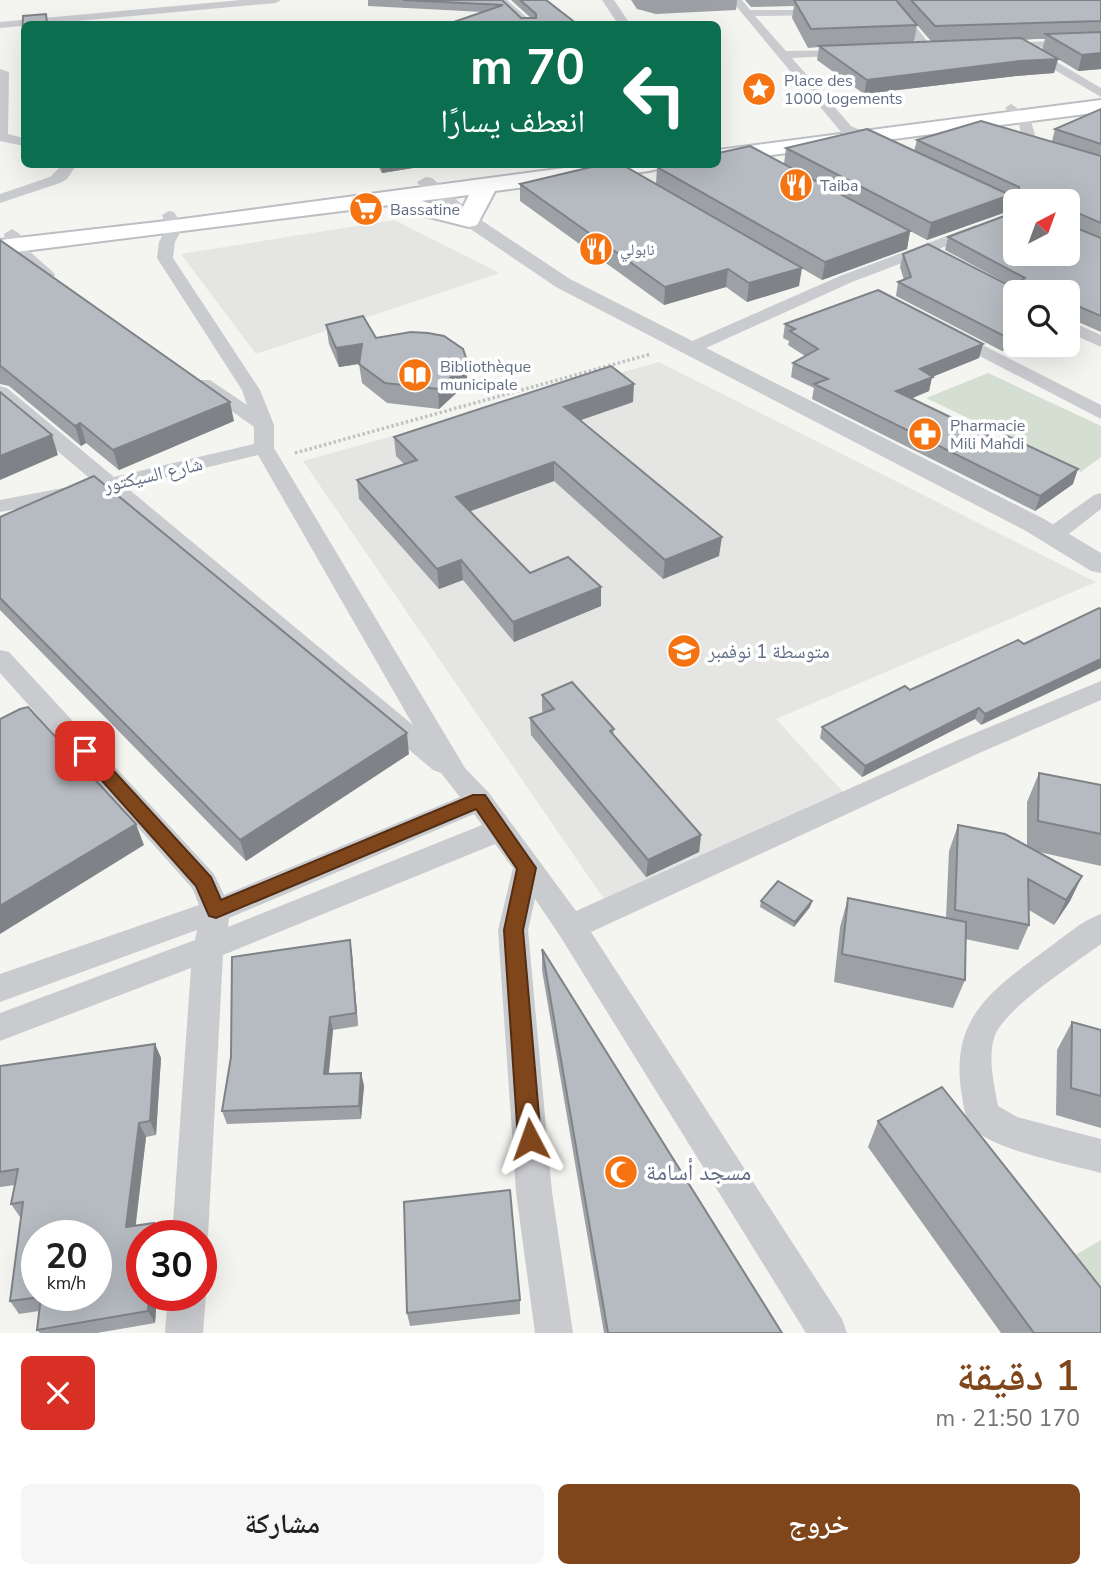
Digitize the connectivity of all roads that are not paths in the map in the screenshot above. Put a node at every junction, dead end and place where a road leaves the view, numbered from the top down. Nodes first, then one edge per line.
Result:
1 (139, 0) edge
2 (276, 0) edge
3 (501, 0) edge
4 (608, 0) edge
5 (736, 0) edge
6 (881, 0) edge
7 (895, 10) junction
8 (841, 11) edge
9 (868, 11) edge
10 (142, 12) junction
11 (745, 13) junction
12 (70, 21) edge
13 (526, 21) edge
14 (622, 21) edge
15 (21, 24) edge
16 (0, 25) edge
17 (1101, 42) edge
18 (994, 46) edge
19 (1021, 46) junction
20 (927, 48) junction
21 (941, 48) edge
22 (914, 49) edge
23 (861, 51) edge
24 (781, 55) junction
25 (6, 72) edge
26 (2, 102) edge
27 (1098, 103) edge
28 (966, 119) junction
29 (846, 130) junction
30 (0, 137) edge
31 (866, 137) junction
32 (21, 141) edge
33 (721, 145) edge
34 (891, 149) edge
35 (743, 151) junction
36 (721, 155) edge
37 (768, 164) edge
38 (67, 168) edge
39 (544, 168) edge
40 (643, 173) edge
41 (965, 184) edge
42 (486, 187) junction
43 (431, 188) junction
44 (0, 199) edge
45 (378, 199) junction
46 (1003, 202) edge
47 (469, 220) junction
48 (172, 221) junction
49 (1002, 221) edge
50 (901, 236) edge
51 (6, 240) edge
52 (925, 249) junction
53 (948, 261) edge
54 (800, 277) edge
55 (846, 279) junction
56 (60, 284) edge
57 (824, 290) junction
58 (871, 292) edge
59 (931, 324) edge
60 (1080, 331) edge
61 (1101, 342) edge
62 (686, 347) junction
63 (183, 370) edge
64 (0, 392) edge
65 (1101, 414) edge
66 (266, 445) junction
67 (108, 485) junction
68 (1101, 499) edge
69 (0, 506) edge
70 (1052, 535) junction
71 (1101, 565) edge
72 (0, 658) edge
73 (1101, 690) edge
74 (456, 775) junction
75 (479, 800) junction
76 (500, 830) junction
77 (527, 868) junction
78 (216, 911) junction
79 (1101, 926) edge
80 (570, 927) junction
81 (208, 948) junction
82 (0, 988) edge
83 (0, 1027) edge
84 (1101, 1156) edge
85 (191, 1220) edge
86 (186, 1311) edge
87 (184, 1333) edge
88 (554, 1333) edge
89 (828, 1333) edge

1 - 10 street
2 - 10 street
3 - 13 street
4 - 14 street
5 - 11 street
6 - 7 street
7 - 9 street
7 - 20 street
8 - 11 street
10 - 12 street
11 - 24 street
15 - 16 street
17 - 19 street
18 - 19 street
19 - 27 street
20 - 21 street
20 - 22 street
23 - 24 street
24 - 29 street
25 - 26 street
26 - 30 street
27 - 28 main road
28 - 29 main road
28 - 31 main road
29 - 31 street
29 - 33 main road
30 - 32 street
31 - 34 street
31 - 35 main road
35 - 36 main road
35 - 37 street
38 - 44 street
39 - 43 main road
40 - 42 main road
41 - 46 street
42 - 43 main road
42 - 47 main road
43 - 45 main road
43 - 47 street
43 - 48 main road
45 - 47 main road
45 - 48 main road
47 - 62 street
48 - 51 main road
48 - 66 street
49 - 52 street
50 - 52 street
51 - 56 street
52 - 53 street
52 - 55 street
54 - 57 street
55 - 57 street
55 - 58 street
57 - 62 street
59 - 65 street
60 - 61 street
62 - 70 street
63 - 66 street
64 - 67 street
66 - 67 street, شارع السيكتور
66 - 74 street
67 - 69 street, شارع السيكتور
67 - 74 street
68 - 70 street
70 - 71 street
72 - 78 street
73 - 80 street
74 - 75 street
75 - 76 street
75 - 78 street
76 - 77 street
76 - 81 street
77 - 80 street
77 - 88 street
78 - 81 street
78 - 82 street
79 - 84 street
80 - 89 street
81 - 83 street
81 - 85 street
86 - 87 street

